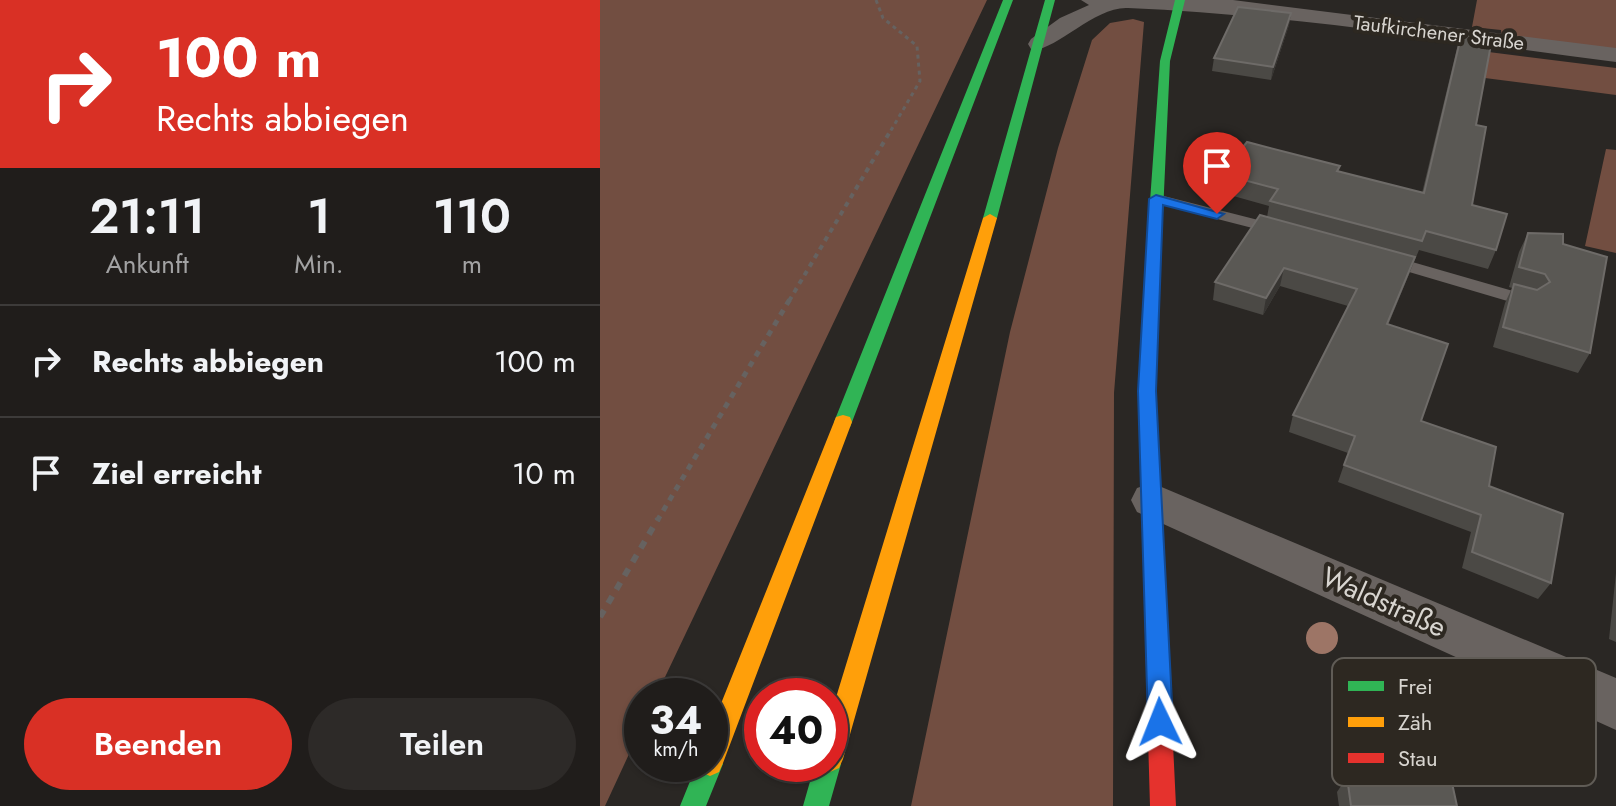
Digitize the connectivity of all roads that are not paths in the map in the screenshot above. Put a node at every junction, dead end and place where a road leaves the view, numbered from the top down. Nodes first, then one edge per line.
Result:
1 (1008, 0) edge
2 (1050, 0) edge
3 (1091, 0) edge
4 (1117, 1) edge
5 (1170, 1) edge
6 (1039, 44) junction
7 (1616, 55) edge
8 (1156, 199) junction
9 (1292, 233) edge
10 (1367, 254) edge
11 (1528, 301) edge
12 (1152, 500) junction
13 (1511, 658) edge
14 (1596, 695) edge
15 (848, 696) edge
16 (1616, 704) edge
17 (728, 717) edge
18 (702, 782) edge
19 (823, 782) edge
20 (693, 806) edge
21 (816, 806) edge
22 (1163, 806) edge

1 - 17 main road
2 - 6 main road
3 - 4 street, Taufkirchener Straße
4 - 5 street, Taufkirchener Straße
4 - 6 street, Taufkirchener Straße
5 - 7 street, Taufkirchener Straße
5 - 8 main road
6 - 15 main road
8 - 9 lane
8 - 12 main road
10 - 11 lane
12 - 13 street, Waldstraße
12 - 22 main road
14 - 16 street, Waldstraße
18 - 20 main road
19 - 21 main road

